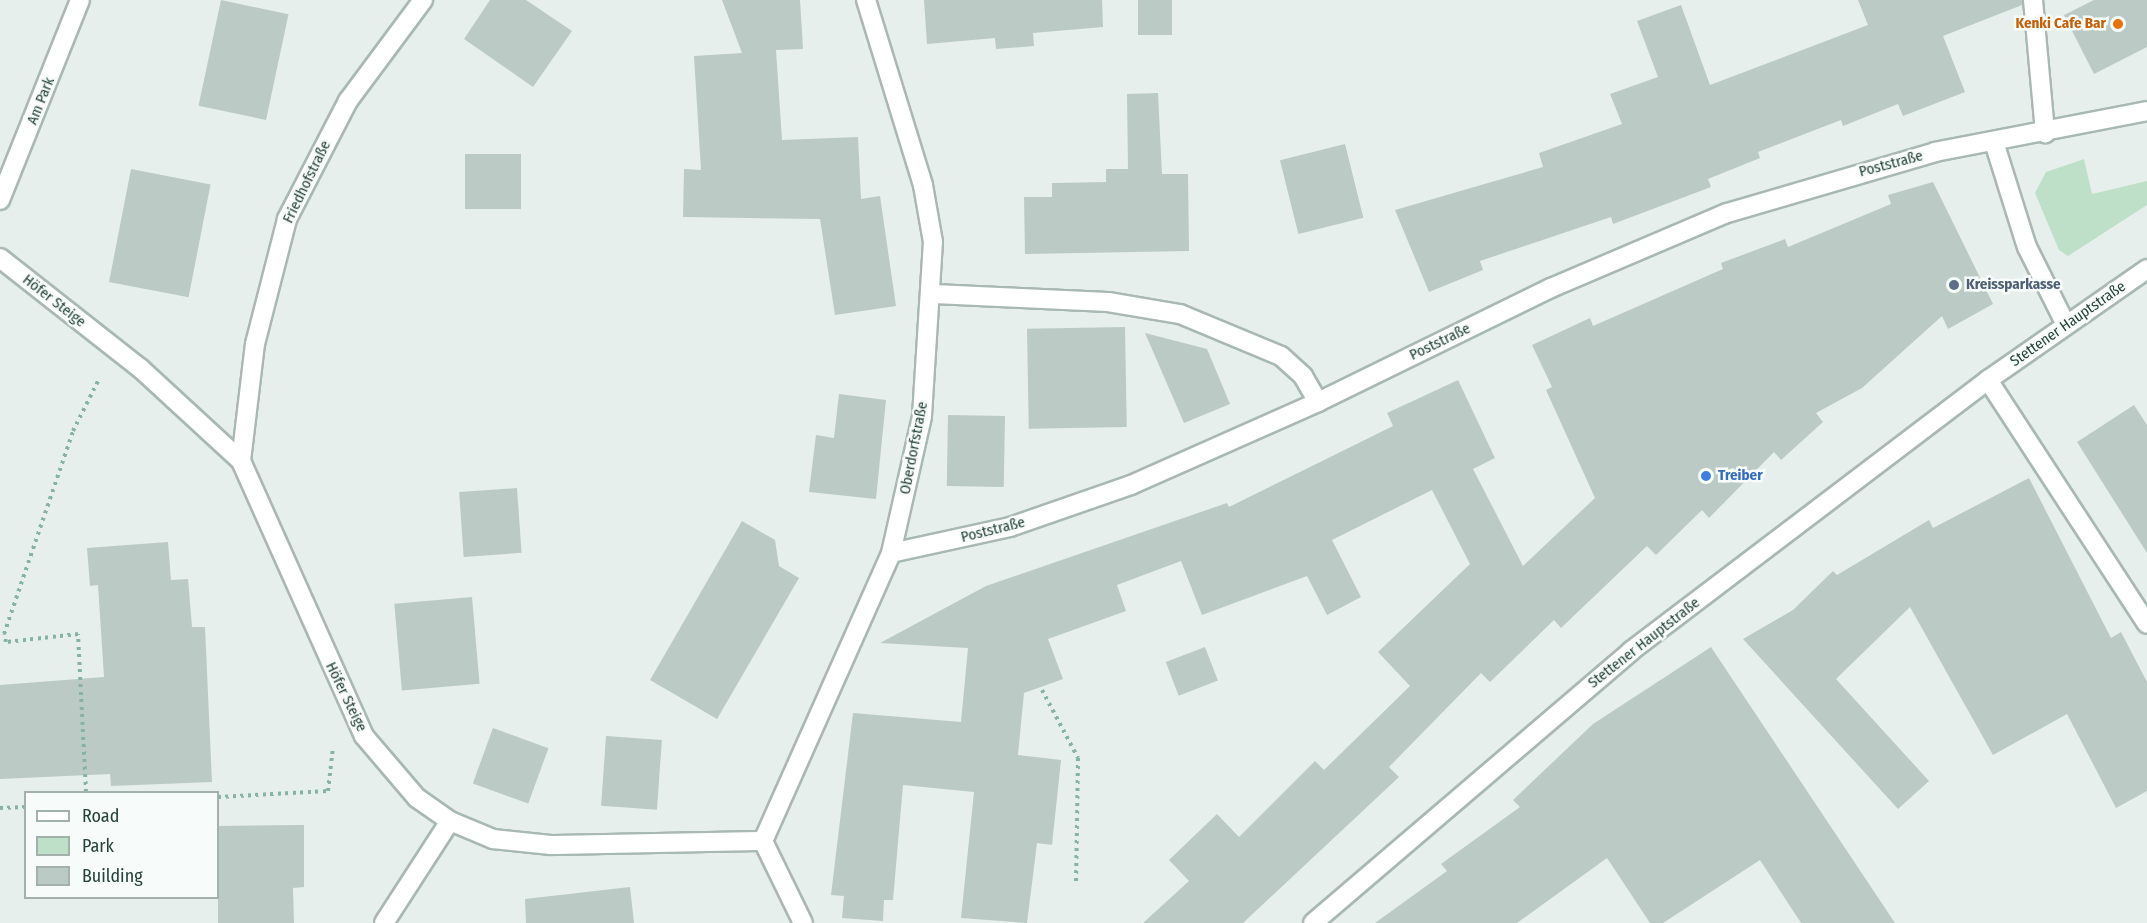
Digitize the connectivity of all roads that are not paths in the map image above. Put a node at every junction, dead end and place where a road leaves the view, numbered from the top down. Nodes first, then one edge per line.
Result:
1 (80, 0) edge
2 (423, 0) edge
3 (866, 0) edge
4 (2033, 0) edge
5 (2147, 111) edge
6 (2045, 133) junction
7 (1994, 142) junction
8 (0, 200) edge
9 (0, 258) edge
10 (2147, 268) edge
11 (934, 294) junction
12 (2066, 325) junction
13 (1988, 380) junction
14 (1318, 402) junction
15 (241, 461) junction
16 (891, 553) junction
17 (2147, 624) edge
18 (450, 821) junction
19 (763, 841) junction
20 (384, 923) edge
21 (803, 923) edge
22 (1313, 923) edge

1 - 8 street, Am Park
2 - 15 street, Friedhofstraße
3 - 11 street, Oberdorfstraße
4 - 6 street
5 - 6 street, Poststraße
6 - 7 street, Poststraße
7 - 12 street
7 - 14 street, Poststraße
9 - 15 street, Höfer Steige
10 - 12 street, Stettener Hauptstraße
11 - 14 street
11 - 16 street, Oberdorfstraße
12 - 13 street, Stettener Hauptstraße
13 - 17 street
13 - 22 street, Stettener Hauptstraße
14 - 16 street, Poststraße
15 - 18 street, Höfer Steige
16 - 19 street, Oberdorfstraße
18 - 19 street, Höfer Steige
18 - 20 street
19 - 21 street

